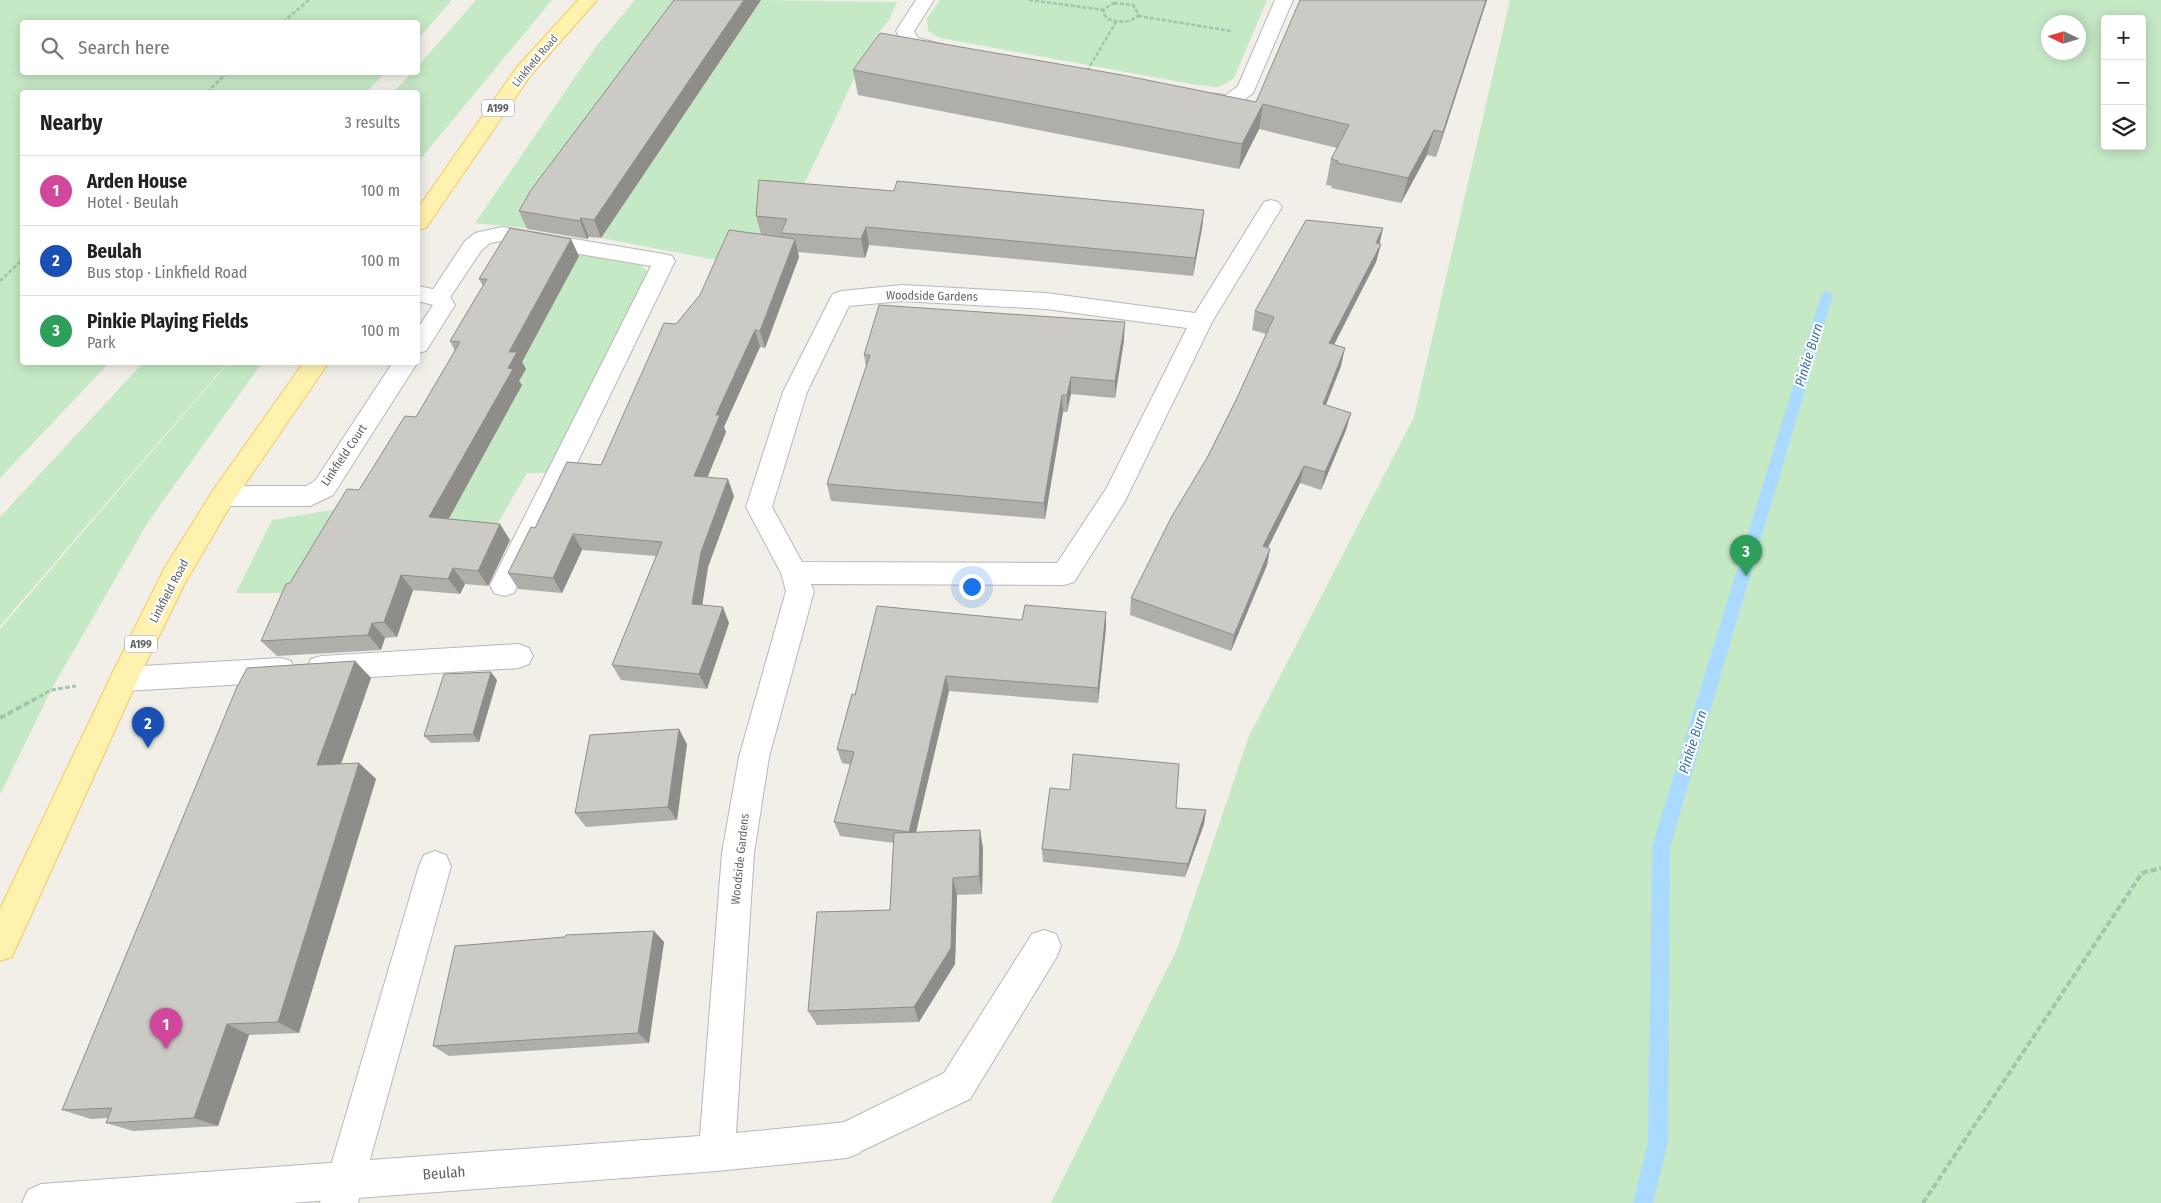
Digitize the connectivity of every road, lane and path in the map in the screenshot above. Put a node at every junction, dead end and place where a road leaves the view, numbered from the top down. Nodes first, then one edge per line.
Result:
1 (309, 0) edge
2 (588, 0) edge
3 (925, 0) edge
4 (1029, 0) edge
5 (1130, 0) edge
6 (1284, 0) edge
7 (1128, 4) junction
8 (1104, 10) junction
9 (1138, 16) junction
10 (285, 20) edge
11 (1116, 22) junction
12 (1268, 37) junction
13 (959, 53) edge
14 (225, 75) edge
15 (1083, 77) edge
16 (209, 90) edge
17 (1178, 94) edge
18 (1270, 207) dead end
19 (420, 220) edge
20 (20, 262) edge
21 (0, 281) edge
22 (428, 296) edge
23 (1201, 322) junction
24 (420, 342) edge
25 (316, 365) edge
26 (404, 365) edge
27 (223, 496) junction
28 (794, 573) junction
29 (504, 585) dead end
30 (519, 656) dead end
31 (124, 679) junction
32 (50, 690) dead end
33 (0, 718) edge
34 (434, 866) dead end
35 (2161, 868) edge
36 (0, 945) edge
37 (1044, 946) dead end
38 (717, 1153) junction
39 (342, 1192) edge
40 (41, 1203) edge
41 (1923, 1203) edge

1 - 10 path
2 - 19 main road, Linkfield Road / A199
3 - 13 street
4 - 8 path
5 - 7 path
6 - 12 street
7 - 8 path
7 - 9 path
8 - 11 path
9 - 11 path
9 - 12 path
11 - 15 path
12 - 17 street
14 - 16 path
18 - 23 street
20 - 21 path
22 - 24 street
22 - 29 street
23 - 28 street
23 - 28 street, Woodside Gardens
25 - 27 main road, Linkfield Road / A199
26 - 27 street, Linkfield Court
27 - 31 main road, Linkfield Road / A199
28 - 38 street, Woodside Gardens
30 - 31 street
31 - 36 main road, Linkfield Road / A199
32 - 33 path
34 - 39 street
35 - 41 path
37 - 38 street, Beulah
38 - 39 street, Beulah
39 - 40 street, Beulah

